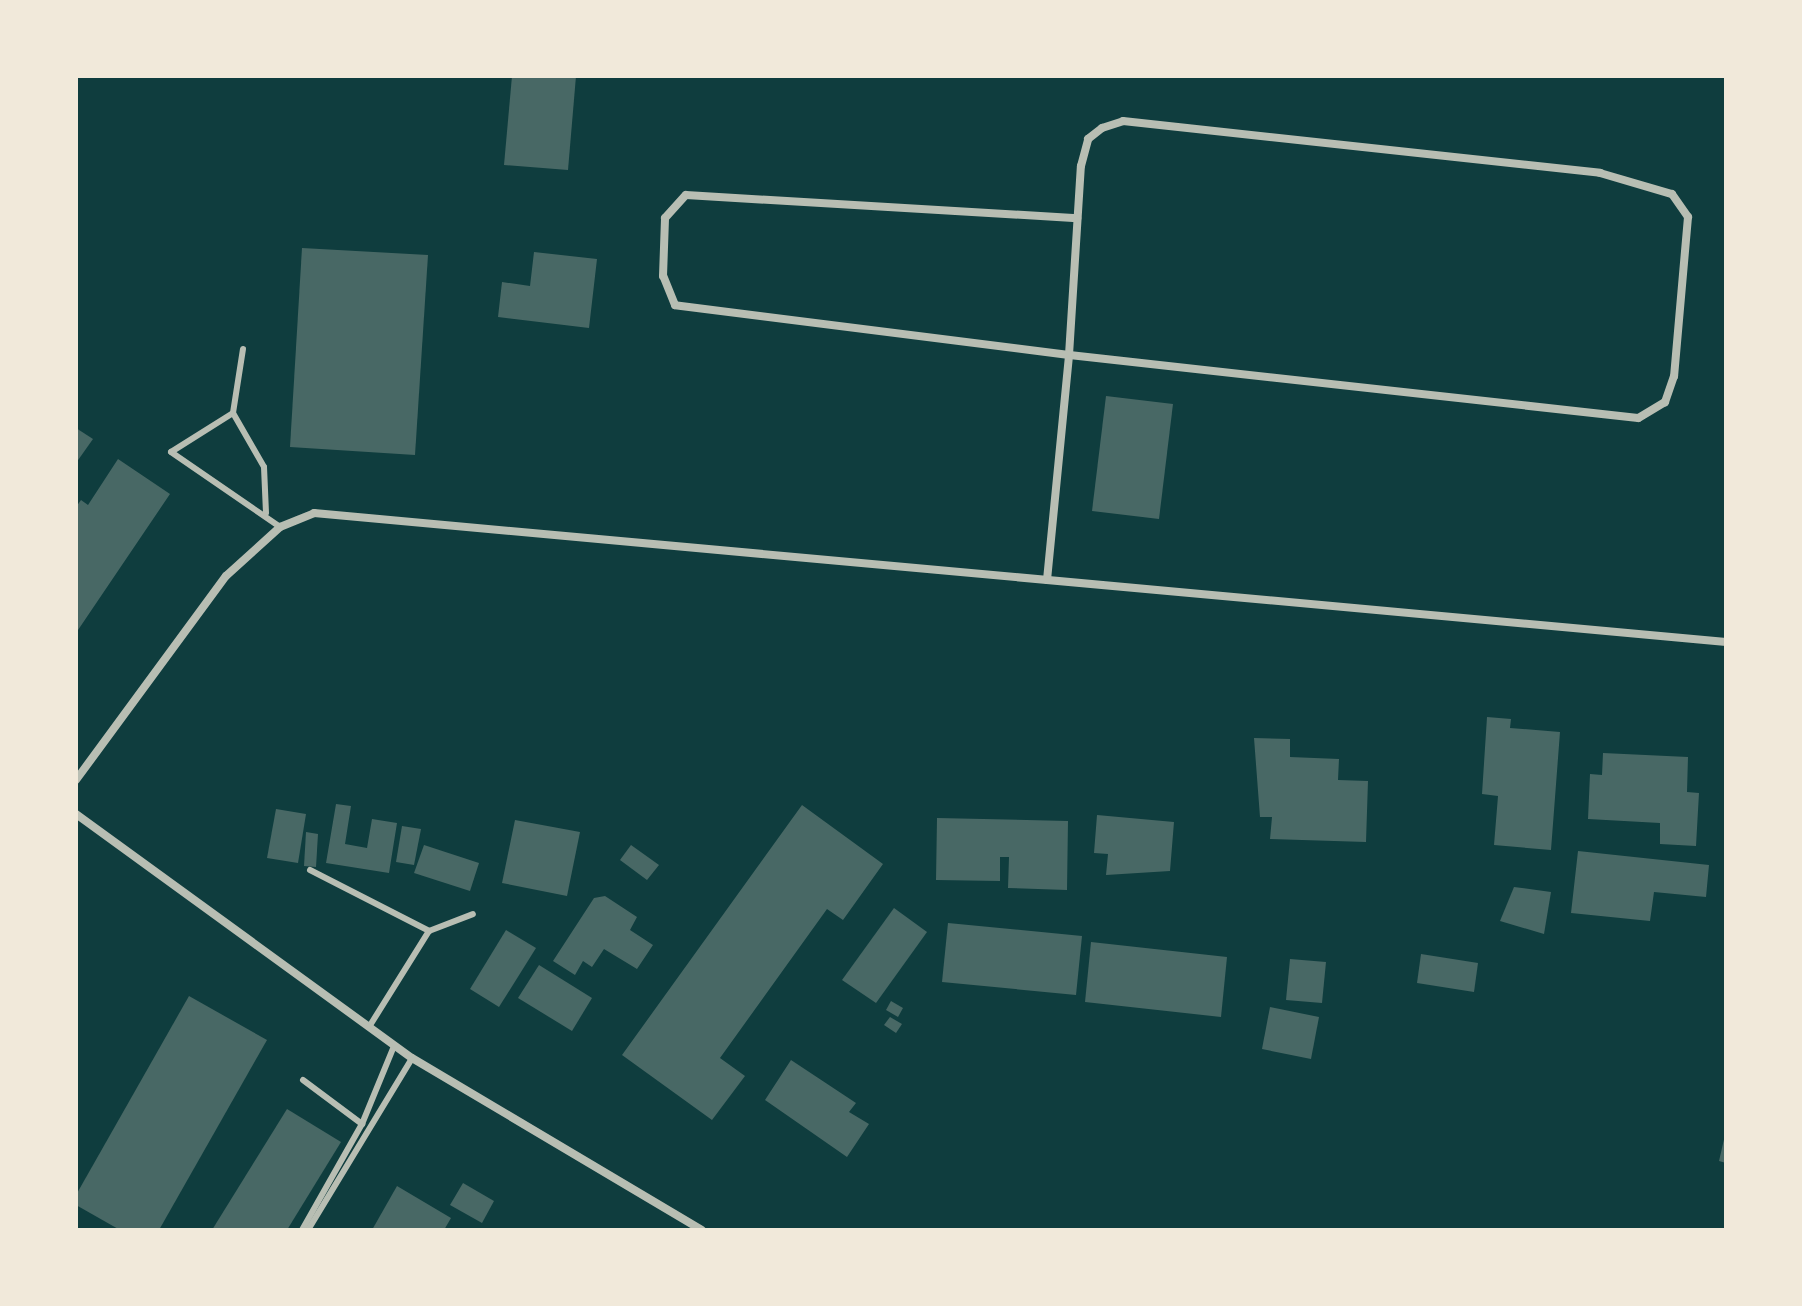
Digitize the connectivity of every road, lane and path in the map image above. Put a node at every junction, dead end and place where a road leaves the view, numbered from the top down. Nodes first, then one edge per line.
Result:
1 (1077, 218) junction
2 (243, 349) dead end
3 (1069, 355) junction
4 (233, 413) junction
5 (266, 513) junction
6 (280, 527) junction
7 (1047, 580) junction
8 (1726, 642) edge
9 (76, 780) edge
10 (76, 814) edge
11 (310, 870) dead end
12 (473, 914) dead end
13 (429, 931) junction
14 (369, 1027) junction
15 (394, 1046) junction
16 (412, 1058) junction
17 (303, 1080) dead end
18 (362, 1124) junction
19 (302, 1230) edge
20 (308, 1230) edge
21 (702, 1230) edge

1 - 3 street
1 - 3 street
1 - 3 street
2 - 4 lane
3 - 7 street
4 - 5 lane
4 - 5 lane
5 - 6 lane
6 - 7 street
6 - 9 street
7 - 8 street
10 - 14 street
11 - 13 lane
12 - 13 lane
13 - 14 lane
14 - 15 street
15 - 16 street
15 - 18 lane
16 - 20 lane
16 - 21 street
17 - 18 lane
18 - 19 lane

